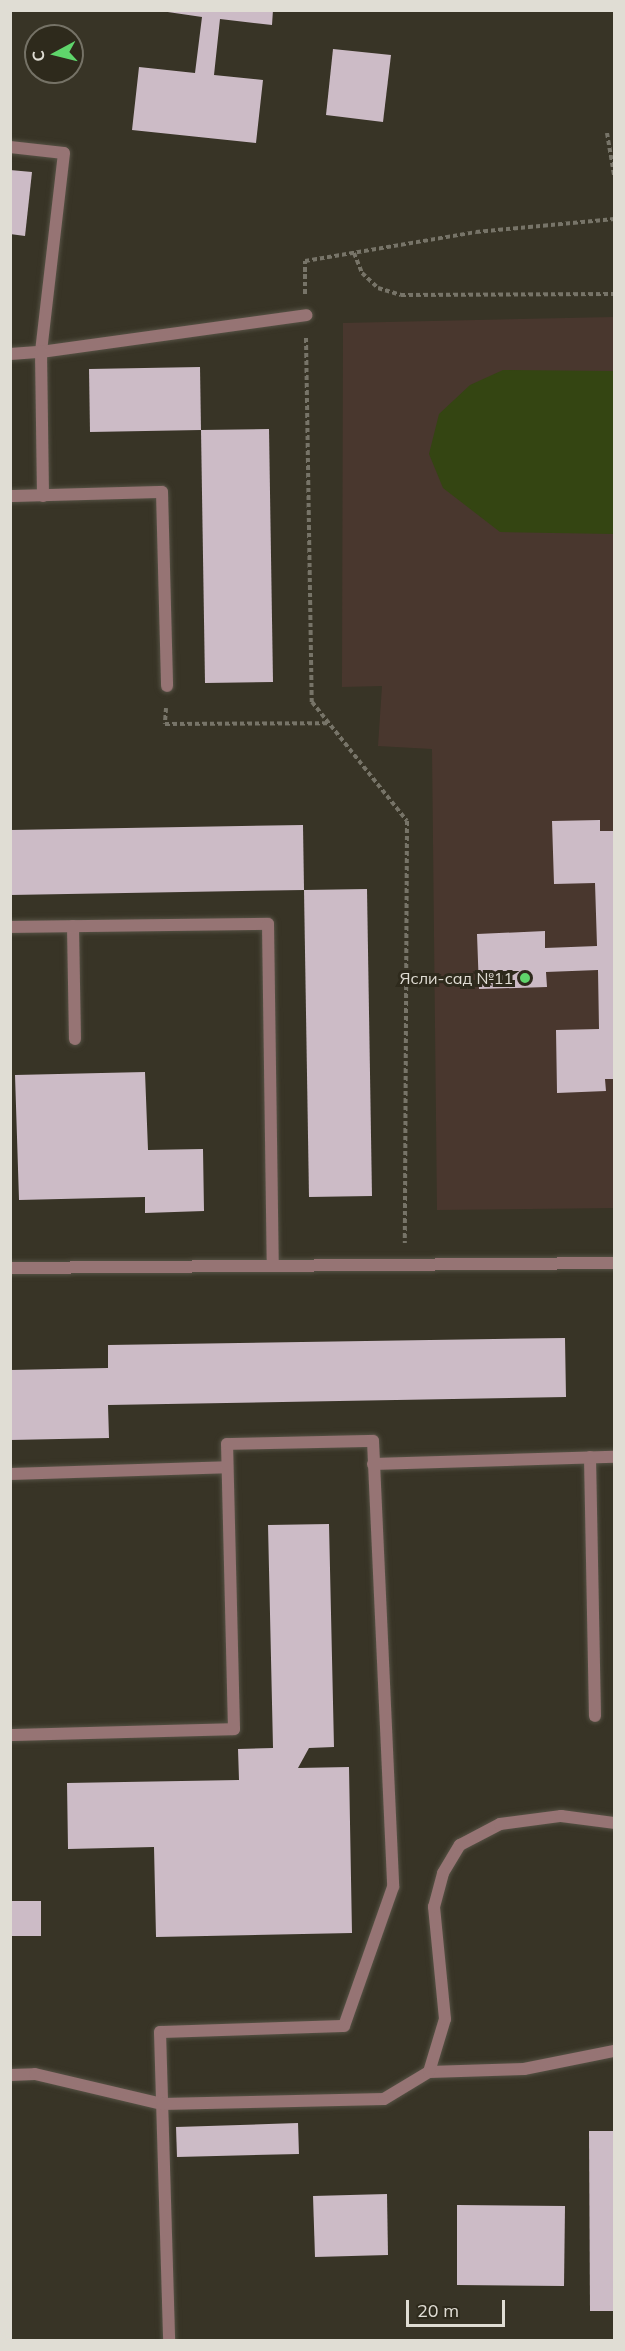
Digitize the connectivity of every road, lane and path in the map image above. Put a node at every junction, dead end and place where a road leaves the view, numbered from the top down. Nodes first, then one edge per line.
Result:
1 (607, 133) dead end
2 (10, 147) edge
3 (615, 175) edge
4 (615, 219) edge
5 (354, 253) junction
6 (615, 294) edge
7 (306, 315) junction
8 (41, 352) junction
9 (10, 354) edge
10 (10, 496) edge
11 (43, 496) junction
12 (167, 686) joint
13 (329, 723) junction
14 (73, 926) junction
15 (11, 927) edge
16 (75, 1039) dead end
17 (615, 1263) edge
18 (405, 1264) junction
19 (273, 1266) junction
20 (10, 1268) edge
21 (590, 1457) junction
22 (615, 1457) edge
23 (373, 1464) junction
24 (227, 1467) junction
25 (10, 1474) edge
26 (594, 1716) dead end
27 (10, 1736) edge
28 (615, 1823) edge
29 (615, 2051) edge
30 (429, 2072) junction
31 (10, 2075) edge
32 (162, 2104) junction
33 (169, 2340) edge

1 - 3 path
2 - 8 lane
4 - 5 path
5 - 6 path
5 - 7 path
7 - 8 lane
7 - 13 path
8 - 9 lane
8 - 11 lane
10 - 11 lane
11 - 12 lane
12 - 13 path
13 - 18 path
14 - 15 lane
14 - 16 lane
14 - 19 lane
17 - 18 lane
18 - 19 lane
19 - 20 lane
21 - 22 lane
21 - 23 lane
21 - 26 lane
23 - 24 lane
23 - 32 lane
24 - 25 lane
24 - 27 lane
28 - 30 lane
29 - 30 lane
30 - 32 lane
31 - 32 lane
32 - 33 lane

